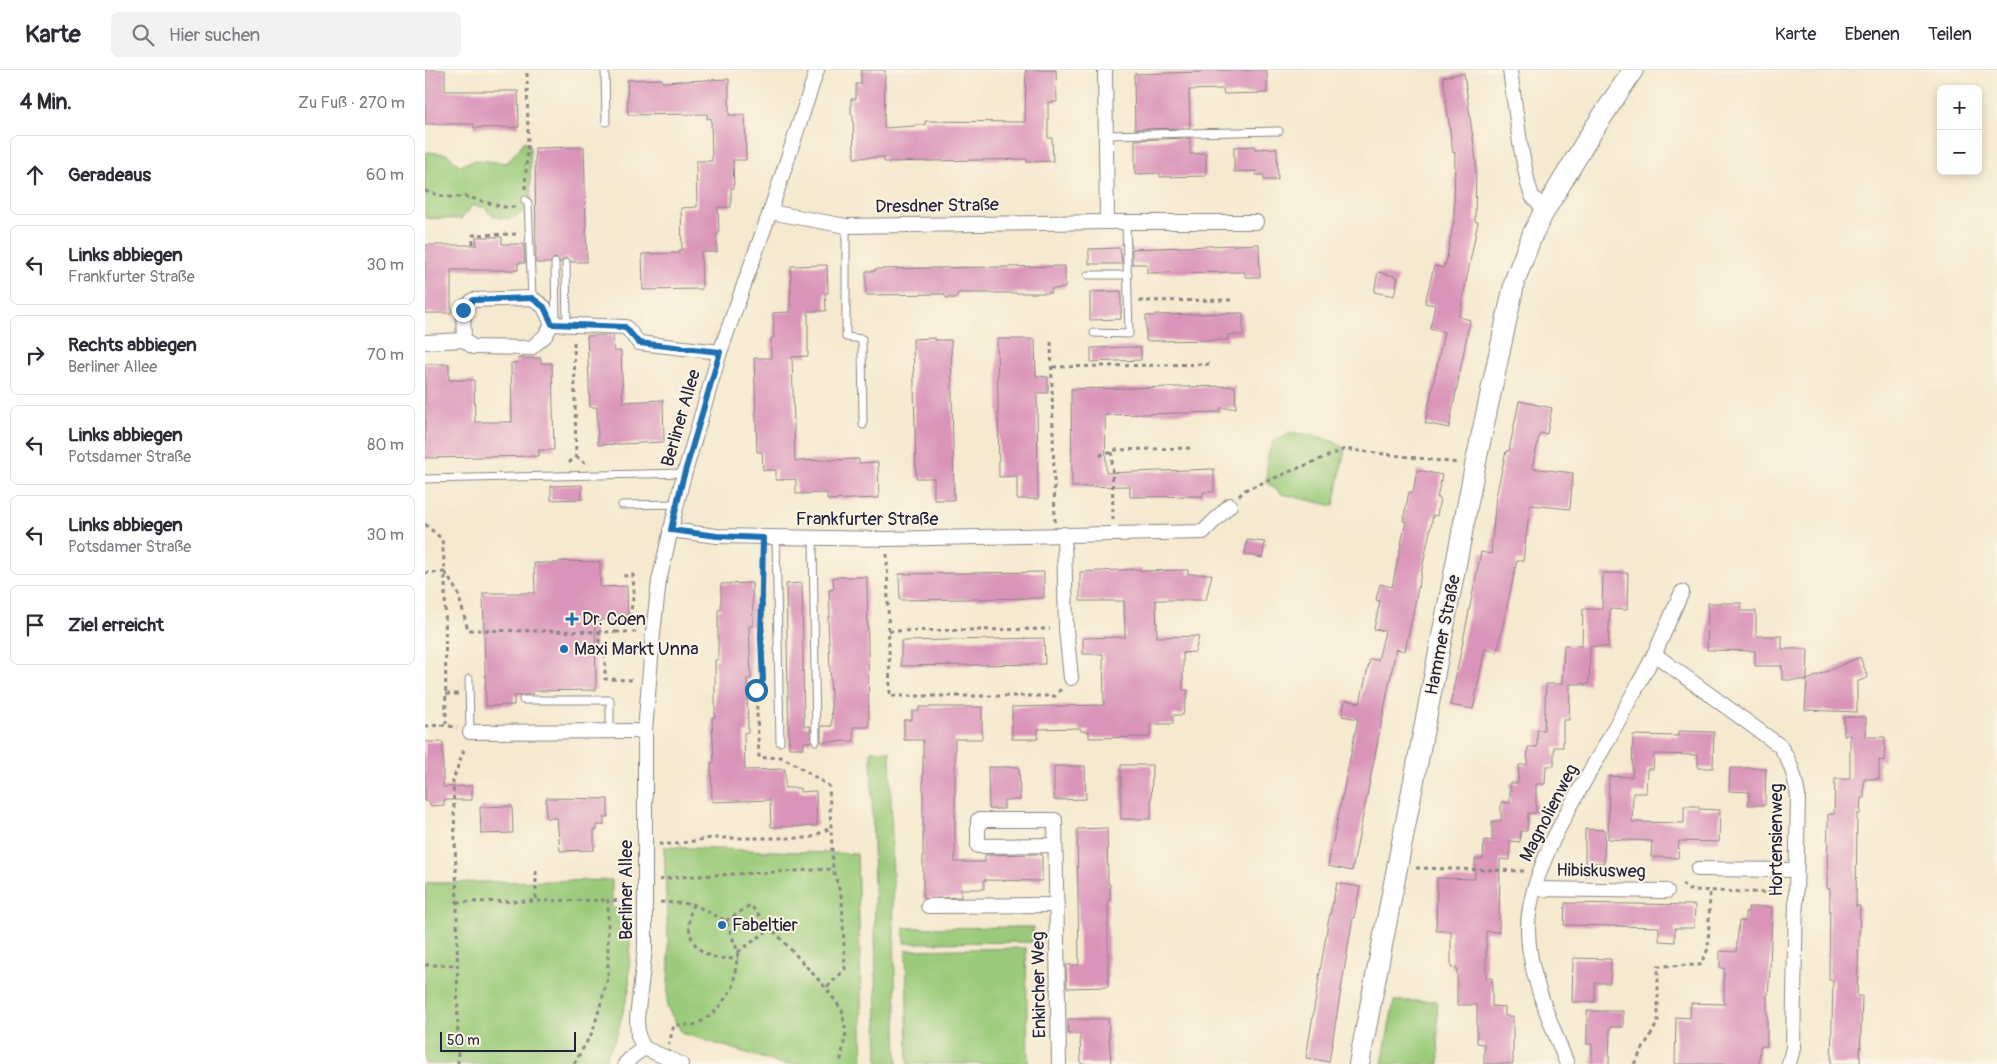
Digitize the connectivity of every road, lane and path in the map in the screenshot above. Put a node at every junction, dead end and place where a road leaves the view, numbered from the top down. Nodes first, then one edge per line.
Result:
1 (527, 70) edge
2 (605, 70) edge
3 (817, 70) edge
4 (1105, 70) edge
5 (1510, 70) edge
6 (1633, 70) edge
7 (606, 122) dead end
8 (1279, 131) dead end
9 (1106, 135) junction
10 (425, 191) edge
11 (525, 200) junction
12 (1545, 210) junction
13 (770, 212) junction
14 (1107, 222) junction
15 (1256, 222) dead end
16 (1126, 223) junction
17 (846, 226) junction
18 (530, 234) junction
19 (473, 244) dead end
20 (566, 262) dead end
21 (555, 263) dead end
22 (1088, 275) dead end
23 (1128, 275) junction
24 (532, 298) junction
25 (1231, 300) dead end
26 (1128, 302) junction
27 (562, 324) junction
28 (1094, 333) dead end
29 (464, 340) junction
30 (425, 342) edge
31 (1051, 342) dead end
32 (720, 352) junction
33 (1213, 364) dead end
34 (1053, 367) junction
35 (863, 425) dead end
36 (1191, 448) dead end
37 (1112, 453) junction
38 (1100, 456) dead end
39 (1475, 466) junction
40 (563, 470) dead end
41 (686, 473) junction
42 (425, 480) edge
43 (622, 504) dead end
44 (677, 504) junction
45 (1230, 505) joint
46 (425, 524) edge
47 (671, 530) junction
48 (1113, 533) junction
49 (1059, 534) junction
50 (776, 538) junction
51 (813, 538) junction
52 (887, 539) junction
53 (445, 572) junction
54 (425, 573) edge
55 (623, 576) dead end
56 (1682, 592) dead end
57 (763, 594) dead end
58 (1066, 629) junction
59 (889, 631) junction
60 (600, 632) junction
61 (616, 632) junction
62 (634, 632) dead end
63 (1654, 654) junction
64 (1071, 678) joint
65 (469, 679) dead end
66 (649, 680) junction
67 (523, 700) dead end
68 (446, 725) junction
69 (425, 726) edge
70 (610, 731) junction
71 (645, 731) junction
72 (470, 732) junction
73 (816, 741) dead end
74 (780, 742) dead end
75 (830, 828) junction
76 (644, 844) junction
77 (1055, 846) junction
78 (1398, 868) junction
79 (833, 869) junction
80 (1698, 869) dead end
81 (1796, 870) junction
82 (536, 871) dead end
83 (1540, 872) junction
84 (645, 882) junction
85 (1534, 889) junction
86 (1667, 891) dead end
87 (1710, 892) dead end
88 (608, 900) junction
89 (645, 901) junction
90 (457, 902) junction
91 (536, 902) junction
92 (693, 904) junction
93 (928, 906) dead end
94 (1057, 906) junction
95 (726, 921) junction
96 (771, 928) junction
97 (738, 952) junction
98 (738, 958) junction
99 (425, 965) edge
100 (457, 965) junction
101 (826, 988) junction
102 (643, 1048) junction
103 (665, 1058) junction
104 (458, 1064) edge
105 (575, 1064) edge
106 (625, 1064) edge
107 (681, 1064) edge
108 (840, 1064) edge
109 (1059, 1064) edge
110 (1359, 1064) edge
111 (1567, 1064) edge
112 (1634, 1064) edge
113 (1789, 1064) edge

1 - 11 path
2 - 7 lane
3 - 13 street, Berliner Allee
4 - 9 street
5 - 12 street
6 - 12 main road, Hammer Straße
8 - 9 lane
9 - 14 street
10 - 11 path
11 - 18 lane
12 - 39 main road, Hammer Straße
13 - 17 street, Dresdner Straße
13 - 32 street, Berliner Allee
14 - 16 street, Dresdner Straße
14 - 17 street, Dresdner Straße
15 - 16 street, Dresdner Straße
16 - 23 lane
17 - 35 lane
18 - 19 path
18 - 24 lane
20 - 27 lane
21 - 27 lane
22 - 23 lane
23 - 26 lane
24 - 27 street
24 - 29 street
25 - 26 path
26 - 28 lane
27 - 29 street
27 - 32 street
27 - 40 path
29 - 30 street
31 - 34 path
32 - 41 street, Berliner Allee
33 - 34 path
34 - 49 path
36 - 37 path
37 - 38 path
37 - 48 path
39 - 45 path
39 - 78 main road, Hammer Straße
41 - 42 lane
41 - 44 street, Berliner Allee
43 - 44 lane
44 - 47 street, Berliner Allee
45 - 48 street, Frankfurter Straße
46 - 53 path
47 - 50 street, Frankfurter Straße
47 - 66 street, Berliner Allee
48 - 49 street, Frankfurter Straße
49 - 52 street, Frankfurter Straße
49 - 58 street
50 - 51 street, Frankfurter Straße
50 - 74 lane
51 - 52 street, Frankfurter Straße
51 - 73 lane
52 - 59 path
53 - 54 path
53 - 60 path
53 - 68 path
55 - 61 path
56 - 63 street, Magnolienweg
57 - 75 path
58 - 59 path
58 - 64 street
59 - 64 path
60 - 61 path
60 - 66 path
61 - 62 path
63 - 81 street, Hortensienweg
63 - 83 street, Magnolienweg
65 - 72 lane
66 - 71 street, Berliner Allee
67 - 70 lane
68 - 69 path
68 - 72 path
70 - 71 street
70 - 72 street
71 - 76 street, Berliner Allee
72 - 90 path
75 - 76 path
75 - 79 path
76 - 84 street, Berliner Allee
77 - 77 street, Enkircher Weg
77 - 94 street, Enkircher Weg
78 - 83 path
78 - 110 main road, Hammer Straße
79 - 84 path
79 - 101 path
80 - 81 street
81 - 113 street, Hortensienweg
82 - 91 path
83 - 85 street, Magnolienweg
84 - 89 street, Berliner Allee
85 - 86 street, Hibiskusweg
85 - 111 street, Magnolienweg
87 - 112 path
88 - 89 path
88 - 91 path
88 - 105 path
89 - 92 path
89 - 102 street, Berliner Allee
90 - 91 path
90 - 100 path
92 - 95 path
92 - 98 path
93 - 94 street, Enkircher Weg
94 - 109 street, Enkircher Weg
95 - 96 path
95 - 97 path
96 - 97 path
96 - 101 path
97 - 98 path
98 - 103 path
99 - 100 path
100 - 104 path
101 - 108 path
102 - 103 street
102 - 106 street
103 - 107 street

